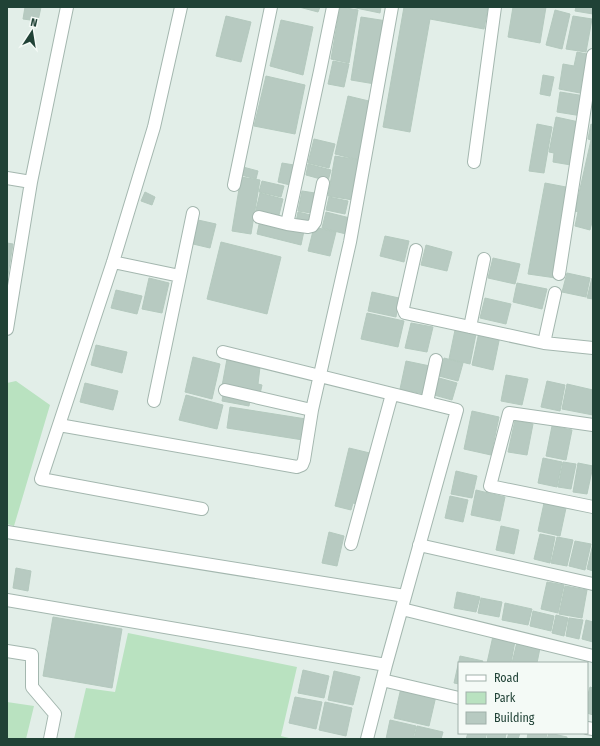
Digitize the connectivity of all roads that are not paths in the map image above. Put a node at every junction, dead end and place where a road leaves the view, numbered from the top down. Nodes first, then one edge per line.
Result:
1 (67, 7) edge
2 (181, 7) edge
3 (271, 7) edge
4 (333, 7) edge
5 (392, 7) edge
6 (495, 7) edge
7 (593, 55) edge
8 (474, 162) dead end
9 (7, 178) edge
10 (31, 182) junction
11 (323, 183) dead end
12 (234, 185) dead end
13 (193, 213) dead end
14 (259, 217) dead end
15 (287, 224) junction
16 (416, 250) dead end
17 (484, 259) dead end
18 (113, 262) junction
19 (559, 274) dead end
20 (180, 276) junction
21 (555, 293) dead end
22 (470, 327) junction
23 (7, 329) edge
24 (544, 343) junction
25 (593, 348) edge
26 (223, 352) dead end
27 (436, 360) dead end
28 (320, 376) junction
29 (225, 390) dead end
30 (392, 394) junction
31 (154, 401) dead end
32 (427, 402) junction
33 (312, 410) junction
34 (59, 425) junction
35 (593, 425) edge
36 (593, 507) edge
37 (202, 509) dead end
38 (7, 532) edge
39 (352, 544) dead end
40 (419, 545) junction
41 (593, 584) edge
42 (405, 596) junction
43 (7, 600) edge
44 (402, 608) junction
45 (7, 651) edge
46 (593, 656) edge
47 (386, 665) junction
48 (382, 680) junction
49 (458, 698) edge
50 (50, 739) edge
51 (367, 739) edge

1 - 10 street
2 - 18 street
3 - 12 street
4 - 15 street
5 - 28 street
6 - 8 street
7 - 19 street
9 - 10 street
10 - 23 street
11 - 15 street
13 - 20 street
14 - 15 street
16 - 22 street
17 - 22 street
18 - 20 street
18 - 34 street
20 - 31 street
21 - 24 street
22 - 24 street
24 - 25 street
26 - 28 street
27 - 32 street
28 - 30 street
28 - 33 street
29 - 33 street
30 - 32 street
30 - 39 street
32 - 40 street
33 - 34 street
34 - 37 street
35 - 36 street
38 - 42 street
40 - 41 street
40 - 42 street
42 - 44 street
43 - 47 street
44 - 46 street
44 - 47 street
45 - 50 street
47 - 48 street
48 - 49 street
48 - 51 street

